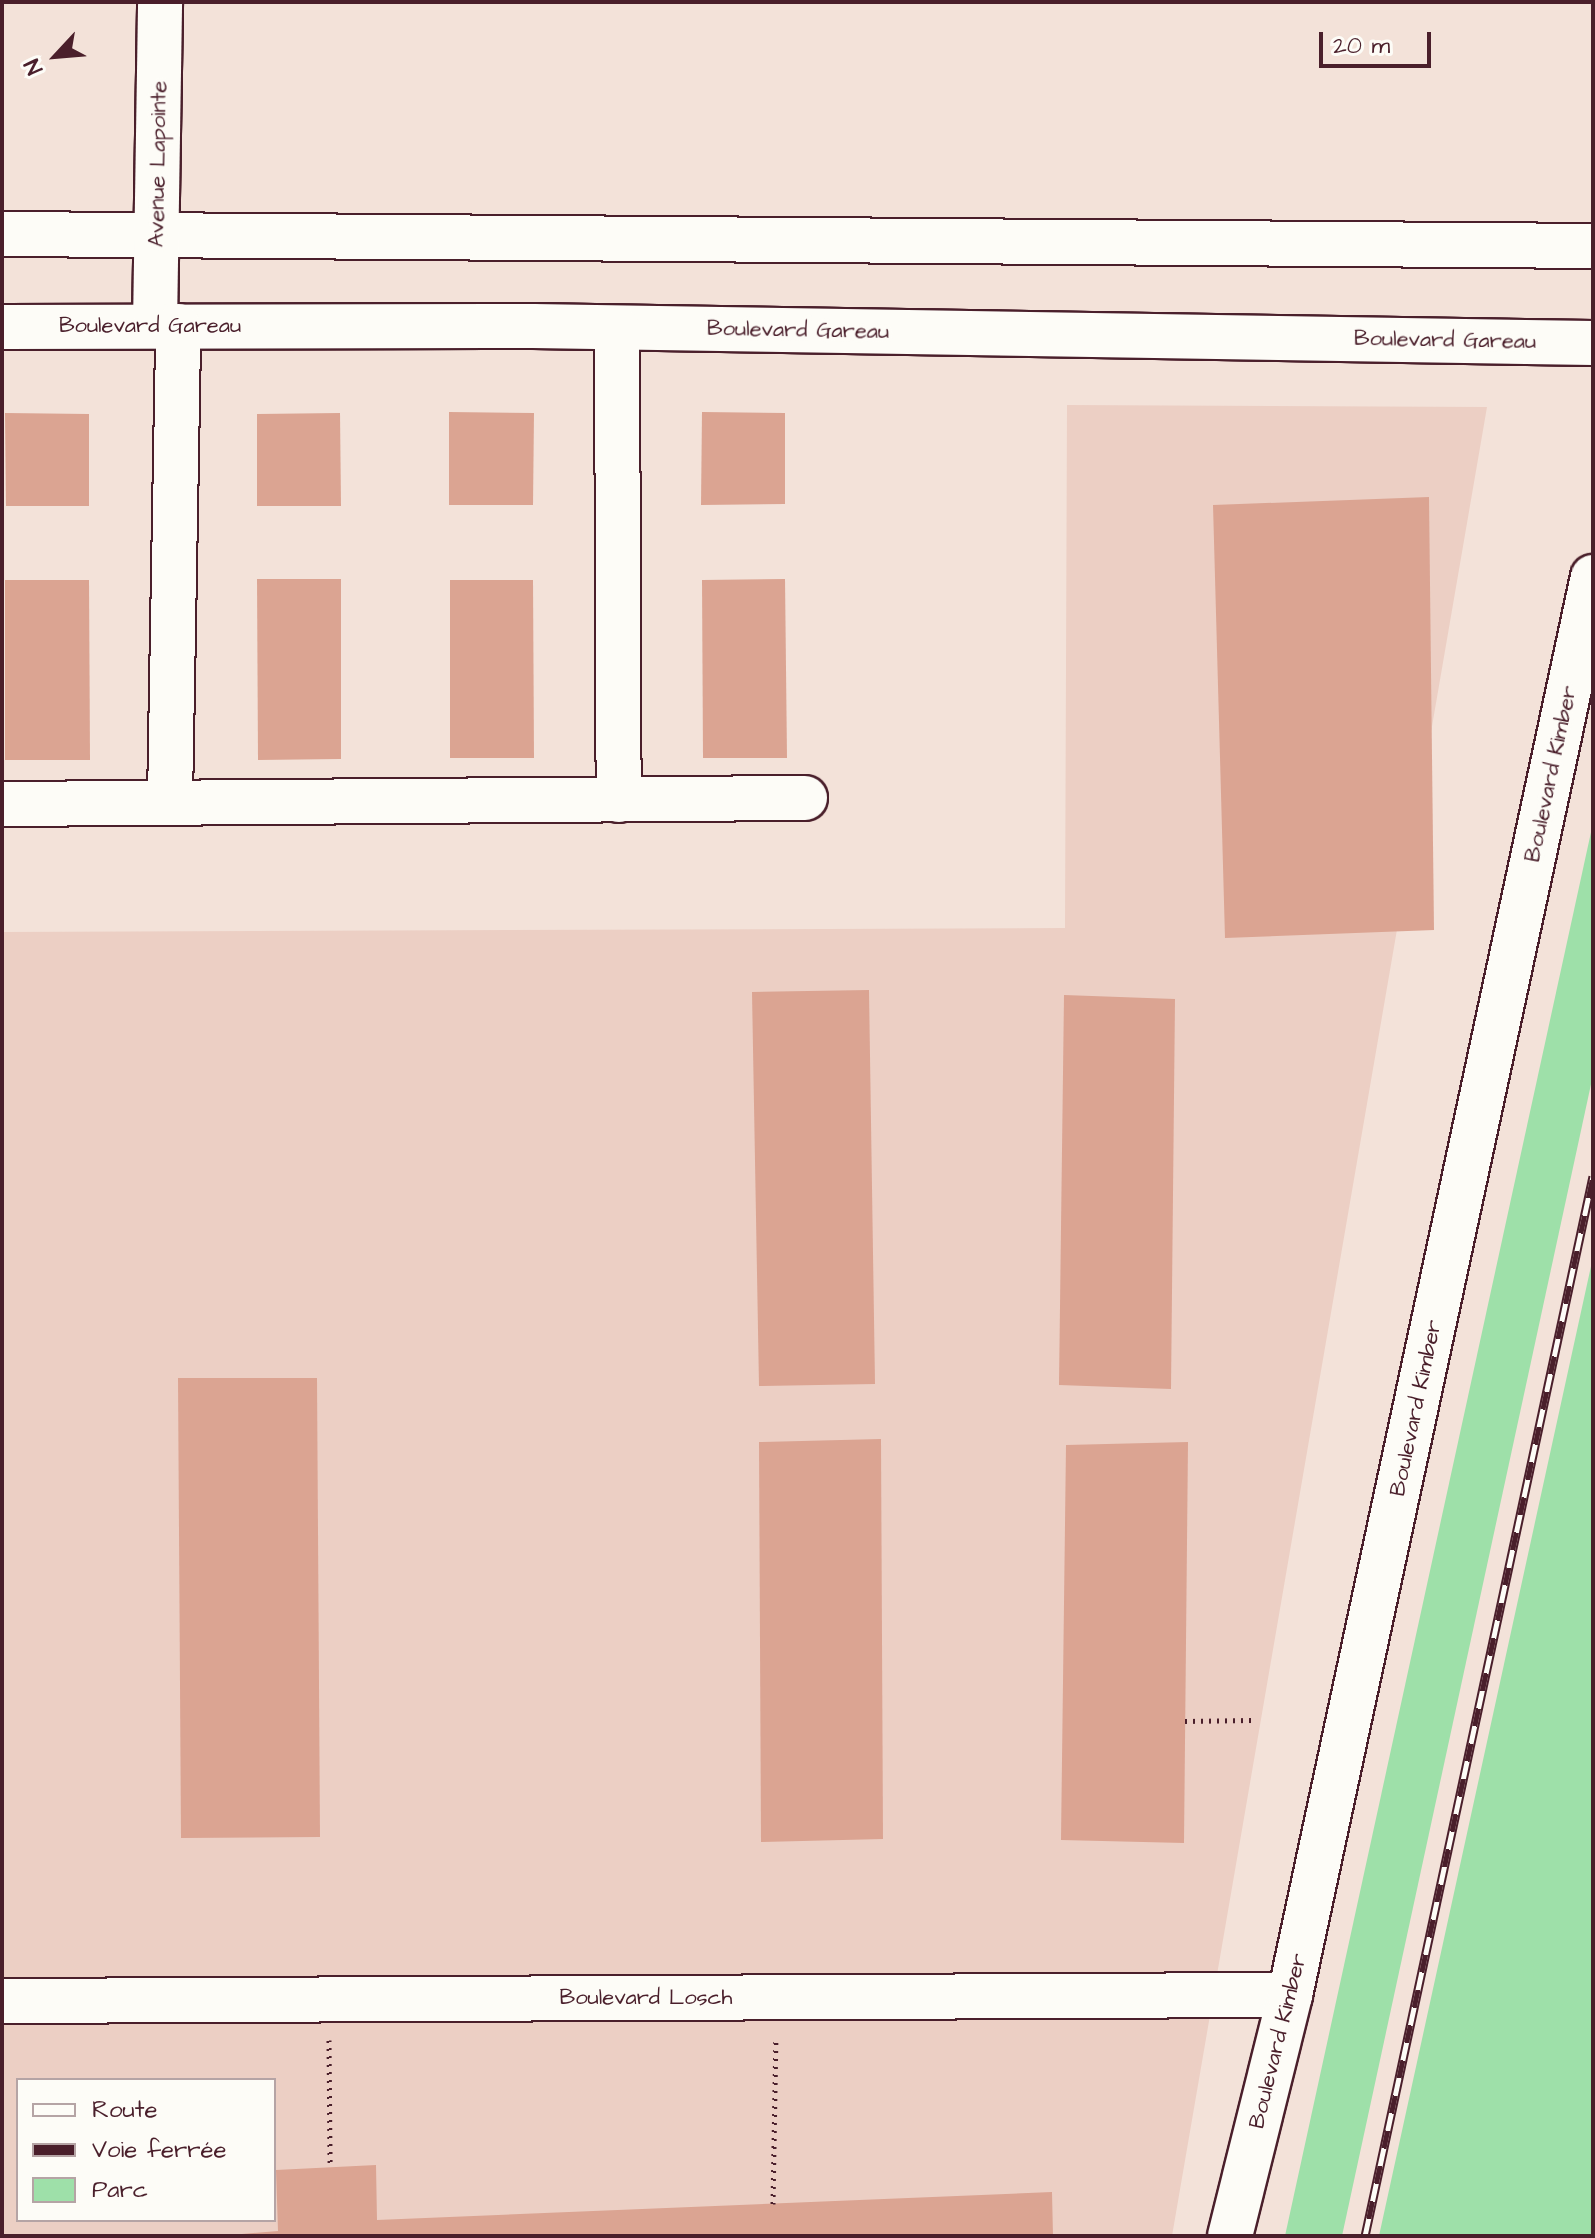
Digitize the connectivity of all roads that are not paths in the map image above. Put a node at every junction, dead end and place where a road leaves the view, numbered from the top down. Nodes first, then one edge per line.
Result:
1 (160, 2) edge
2 (157, 232) junction
3 (2, 234) edge
4 (1593, 246) edge
5 (167, 326) junction
6 (2, 327) edge
7 (617, 328) junction
8 (1593, 343) edge
9 (1593, 577) edge
10 (805, 798) dead end
11 (170, 800) junction
12 (619, 800) junction
13 (2, 804) edge
14 (1290, 1995) junction
15 (2, 2001) edge
16 (1230, 2236) edge

1 - 2 street, Avenue Lapointe
2 - 3 street
2 - 4 street
2 - 5 street, Avenue Lapointe
5 - 6 street, Boulevard Gareau
5 - 7 street, Boulevard Gareau
5 - 11 street, Avenue Lapointe
7 - 8 street, Boulevard Gareau
7 - 12 street
9 - 14 street, Boulevard Kimber
10 - 12 street
11 - 12 street
11 - 13 street
14 - 15 street, Boulevard Losch
14 - 16 street, Boulevard Kimber

